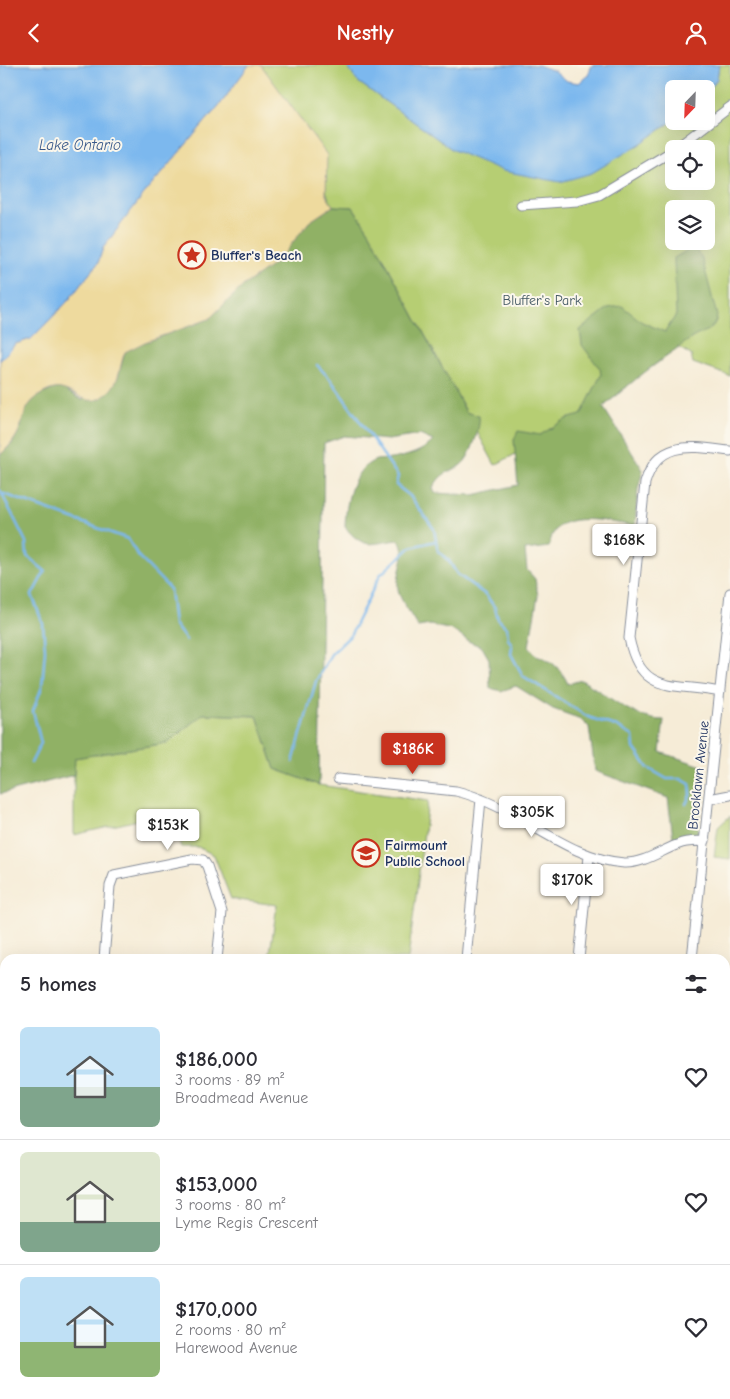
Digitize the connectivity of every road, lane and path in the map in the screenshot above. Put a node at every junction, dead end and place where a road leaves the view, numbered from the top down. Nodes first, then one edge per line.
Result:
1 (730, 107) edge
2 (686, 140) edge
3 (665, 155) edge
4 (521, 205) dead end
5 (730, 451) edge
6 (730, 593) edge
7 (720, 692) junction
8 (338, 779) dead end
9 (730, 795) edge
10 (481, 799) junction
11 (709, 799) junction
12 (705, 841) junction
13 (589, 856) junction
14 (104, 954) edge
15 (218, 954) edge
16 (466, 954) edge
17 (579, 954) edge
18 (693, 954) edge

1 - 2 street
3 - 4 street
5 - 7 street
6 - 7 street, Brooklawn Avenue
7 - 11 street, Brooklawn Avenue
8 - 10 street
9 - 11 street
10 - 13 street
10 - 16 street
11 - 12 street, Brooklawn Avenue
12 - 13 street
12 - 18 street, Brooklawn Avenue
13 - 17 street
14 - 15 street

